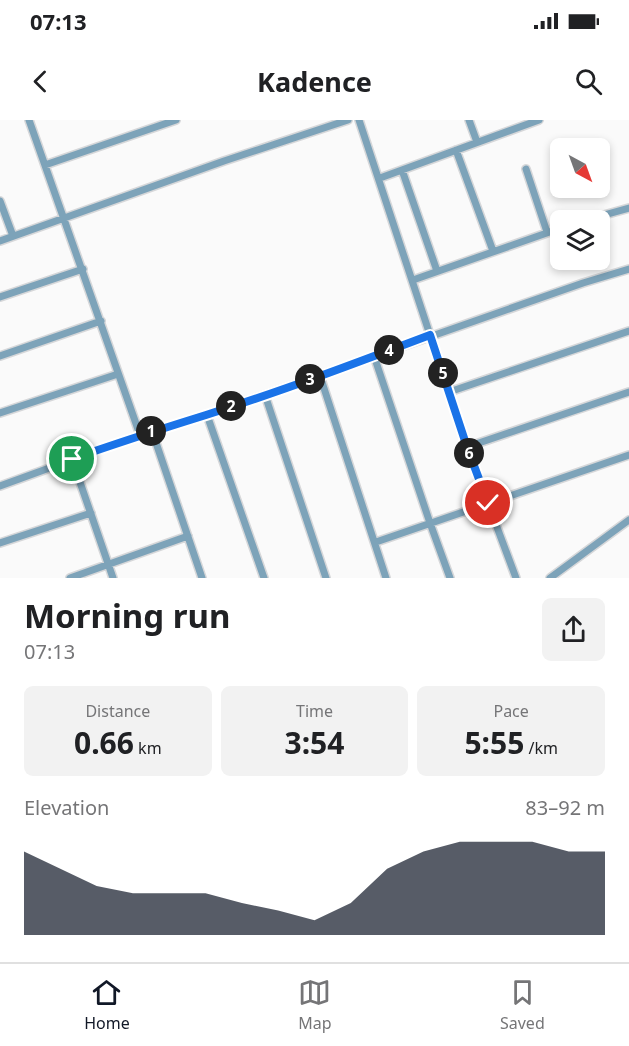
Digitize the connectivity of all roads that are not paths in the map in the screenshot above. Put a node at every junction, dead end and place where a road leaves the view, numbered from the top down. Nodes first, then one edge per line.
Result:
1 (29, 120) edge
2 (176, 120) edge
3 (348, 120) edge
4 (359, 120) edge
5 (469, 120) edge
6 (539, 120) edge
7 (526, 122) edge
8 (477, 142) junction
9 (456, 150) junction
10 (45, 165) junction
11 (402, 170) junction
12 (526, 170) dead end
13 (380, 178) junction
14 (0, 201) edge
15 (629, 208) edge
16 (610, 213) edge
17 (65, 217) junction
18 (550, 231) edge
19 (547, 232) junction
20 (13, 236) junction
21 (0, 241) edge
22 (493, 251) junction
23 (83, 269) junction
24 (629, 269) edge
25 (438, 271) junction
26 (413, 280) junction
27 (0, 297) edge
28 (101, 321) junction
29 (629, 331) edge
30 (430, 335) junction
31 (0, 356) edge
32 (374, 356) junction
33 (117, 374) junction
34 (320, 376) junction
35 (449, 392) junction
36 (629, 392) edge
37 (265, 395) junction
38 (0, 414) edge
39 (207, 415) junction
40 (152, 431) junction
41 (140, 435) junction
42 (467, 447) junction
43 (629, 455) edge
44 (72, 459) junction
45 (0, 486) edge
46 (488, 503) junction
47 (90, 513) junction
48 (629, 520) edge
49 (430, 523) junction
50 (188, 536) junction
51 (376, 542) junction
52 (0, 543) edge
53 (108, 565) junction
54 (70, 578) edge
55 (113, 578) edge
56 (202, 578) edge
57 (264, 578) edge
58 (326, 578) edge
59 (386, 578) edge
60 (450, 578) edge
61 (516, 578) edge
62 (550, 578) edge

1 - 10 street
2 - 10 street
3 - 17 street
4 - 13 street
5 - 8 street
6 - 7 street
7 - 8 street
8 - 9 street
9 - 11 street
9 - 22 street
10 - 17 street
11 - 13 street
11 - 25 street
12 - 19 street
13 - 26 street
14 - 20 street
15 - 16 street
17 - 20 street
17 - 23 street
18 - 19 street
19 - 22 street
20 - 21 street
22 - 25 street
23 - 27 street
23 - 28 street
24 - 30 street
25 - 26 street
26 - 30 street
28 - 31 street
28 - 33 street
29 - 35 street
30 - 32 street
30 - 35 street
32 - 34 street
32 - 49 street
33 - 38 street
33 - 41 street
34 - 37 street
34 - 51 street
35 - 42 street
36 - 42 street
37 - 39 street
37 - 58 street
39 - 40 street
39 - 57 street
40 - 41 street
40 - 50 street
41 - 44 street
42 - 46 street
43 - 46 street
44 - 45 street
44 - 47 street
46 - 49 street
46 - 61 street
47 - 52 street
47 - 53 street
48 - 62 street
49 - 51 street
49 - 60 street
50 - 53 street
50 - 56 street
51 - 59 street
53 - 54 street
53 - 55 street

